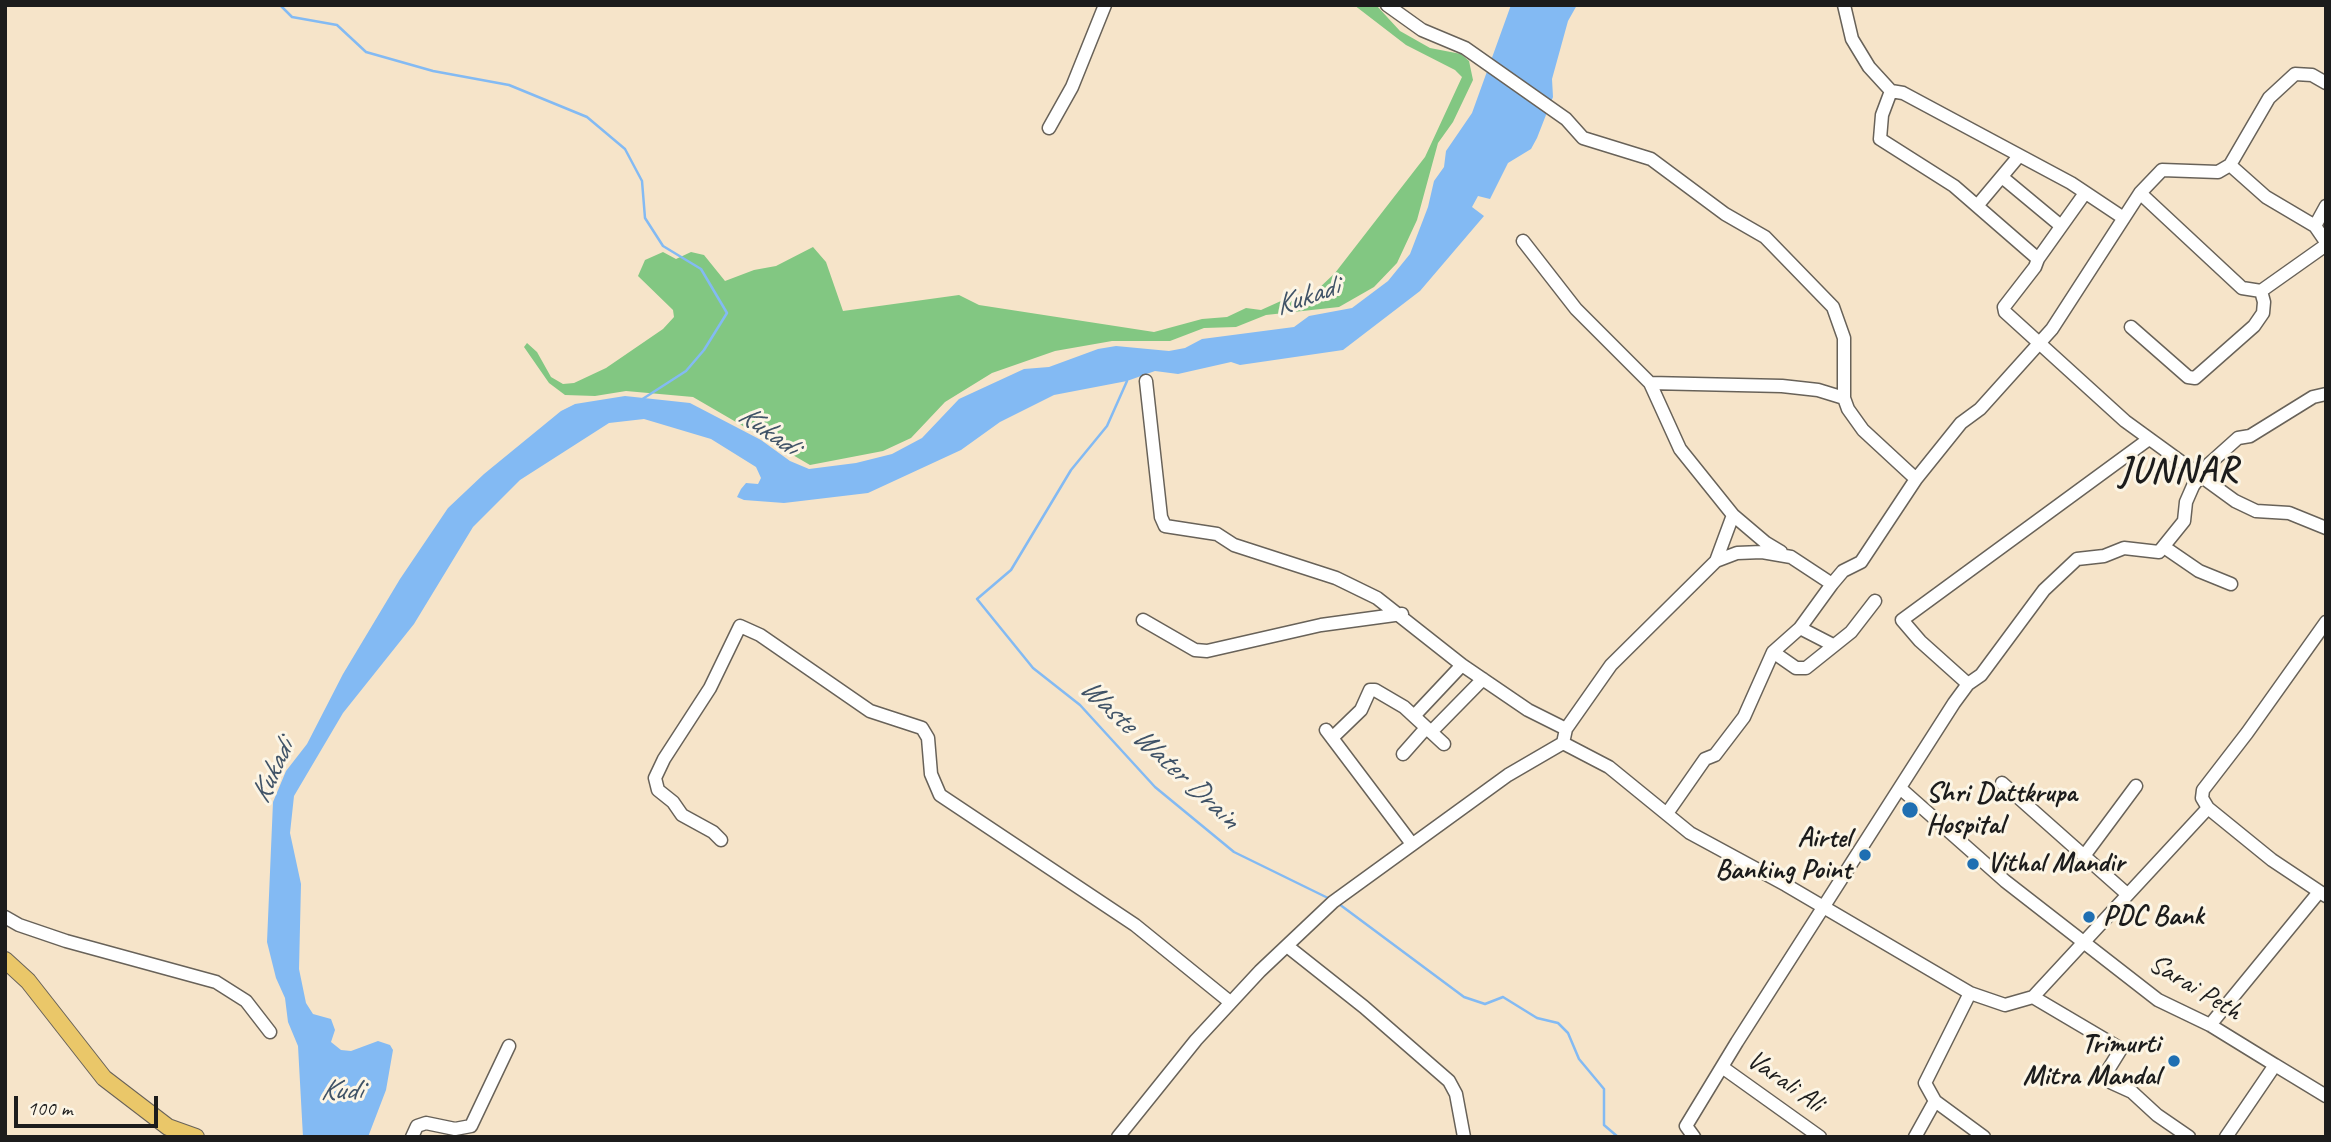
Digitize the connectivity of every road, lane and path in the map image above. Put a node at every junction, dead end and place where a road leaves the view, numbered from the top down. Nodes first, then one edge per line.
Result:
1 (1105, 5) edge
2 (1387, 5) edge
3 (1844, 5) edge
4 (2326, 83) edge
5 (1891, 91) junction
6 (1049, 128) dead end
7 (2019, 156) junction
8 (2230, 165) junction
9 (2001, 177) junction
10 (2085, 192) junction
11 (2140, 193) junction
12 (1978, 206) junction
13 (2326, 206) edge
14 (2122, 217) junction
15 (2061, 226) junction
16 (2315, 226) junction
17 (1523, 241) dead end
18 (2326, 244) edge
19 (2038, 259) junction
20 (2261, 291) junction
21 (2131, 327) dead end
22 (2040, 343) junction
23 (1146, 381) dead end
24 (1650, 383) junction
25 (2326, 394) edge
26 (1844, 398) junction
27 (2149, 439) junction
28 (2198, 475) junction
29 (1916, 479) junction
30 (1733, 514) junction
31 (2326, 528) edge
32 (2164, 547) junction
33 (1791, 557) junction
34 (1716, 561) junction
35 (1832, 584) junction
36 (2231, 584) dead end
37 (1875, 601) dead end
38 (1402, 614) junction
39 (1143, 620) dead end
40 (2326, 622) edge
41 (1800, 628) junction
42 (2314, 640) junction
43 (1833, 645) junction
44 (2326, 647) edge
45 (1773, 652) junction
46 (1462, 665) junction
47 (1483, 679) junction
48 (1968, 684) junction
49 (1414, 716) junction
50 (1566, 729) junction
51 (1429, 730) junction
52 (1563, 743) junction
53 (1444, 744) dead end
54 (1403, 754) dead end
55 (2001, 783) dead end
56 (2136, 786) dead end
57 (1900, 788) junction
58 (2208, 808) junction
59 (1668, 812) junction
60 (721, 840) dead end
61 (1412, 844) junction
62 (2084, 856) junction
63 (2127, 894) junction
64 (2322, 894) edge
65 (1824, 908) junction
66 (5, 917) edge
67 (2083, 940) junction
68 (1287, 946) junction
69 (5, 960) edge
70 (1970, 993) junction
71 (2033, 997) junction
72 (1230, 1002) junction
73 (2210, 1025) junction
74 (270, 1032) dead end
75 (509, 1046) dead end
76 (2275, 1065) junction
77 (1722, 1067) junction
78 (2326, 1096) edge
79 (1935, 1101) junction
80 (196, 1137) edge
81 (412, 1137) edge
82 (1118, 1137) edge
83 (1464, 1137) edge
84 (1693, 1137) edge
85 (1819, 1137) edge
86 (1915, 1137) edge
87 (1984, 1137) edge
88 (2189, 1137) edge
89 (2226, 1137) edge

1 - 6 street
2 - 26 street
3 - 5 street
4 - 8 street
5 - 7 street
5 - 12 street
7 - 9 street
7 - 10 street
8 - 11 street
8 - 16 street
9 - 12 street
9 - 15 street
10 - 14 street
10 - 15 street
11 - 14 street
11 - 20 street
12 - 19 street
13 - 16 street
14 - 22 street
15 - 19 street
16 - 18 street
17 - 24 street
18 - 20 street
19 - 22 street
20 - 21 street
22 - 27 street
22 - 29 street
23 - 38 street
24 - 26 street
24 - 30 street
25 - 28 street
26 - 29 street
27 - 28 street
27 - 48 street
28 - 31 street
28 - 32 street
29 - 35 street
30 - 33 street
30 - 34 street
32 - 36 street
32 - 48 street
33 - 34 street
33 - 35 street
34 - 50 street
35 - 41 street
37 - 43 street
38 - 39 street
38 - 46 street
40 - 42 street
41 - 43 street
41 - 45 street
42 - 44 street
42 - 58 street
43 - 45 street
45 - 59 street
46 - 47 street
46 - 49 street
47 - 50 street
47 - 51 street
48 - 57 street
49 - 51 street
49 - 61 street
50 - 52 street
51 - 53 street
51 - 54 street
52 - 59 street
52 - 61 street
55 - 62 street
56 - 62 street
57 - 65 street
57 - 67 street, Sarai Peth
58 - 63 street
58 - 64 street
59 - 65 street
60 - 72 street
61 - 68 street
62 - 63 street
63 - 67 street
64 - 73 street
65 - 70 street
65 - 77 street
66 - 74 street
67 - 71 street
67 - 73 street, Sarai Peth
68 - 72 street
68 - 83 street
69 - 80 main road
70 - 71 street
70 - 79 street
71 - 88 street
72 - 82 street
73 - 76 street, Sarai Peth
75 - 81 street
76 - 78 street, Sarai Peth
76 - 89 street
77 - 84 street
77 - 85 street, Varali Ali
79 - 86 street
79 - 87 street

